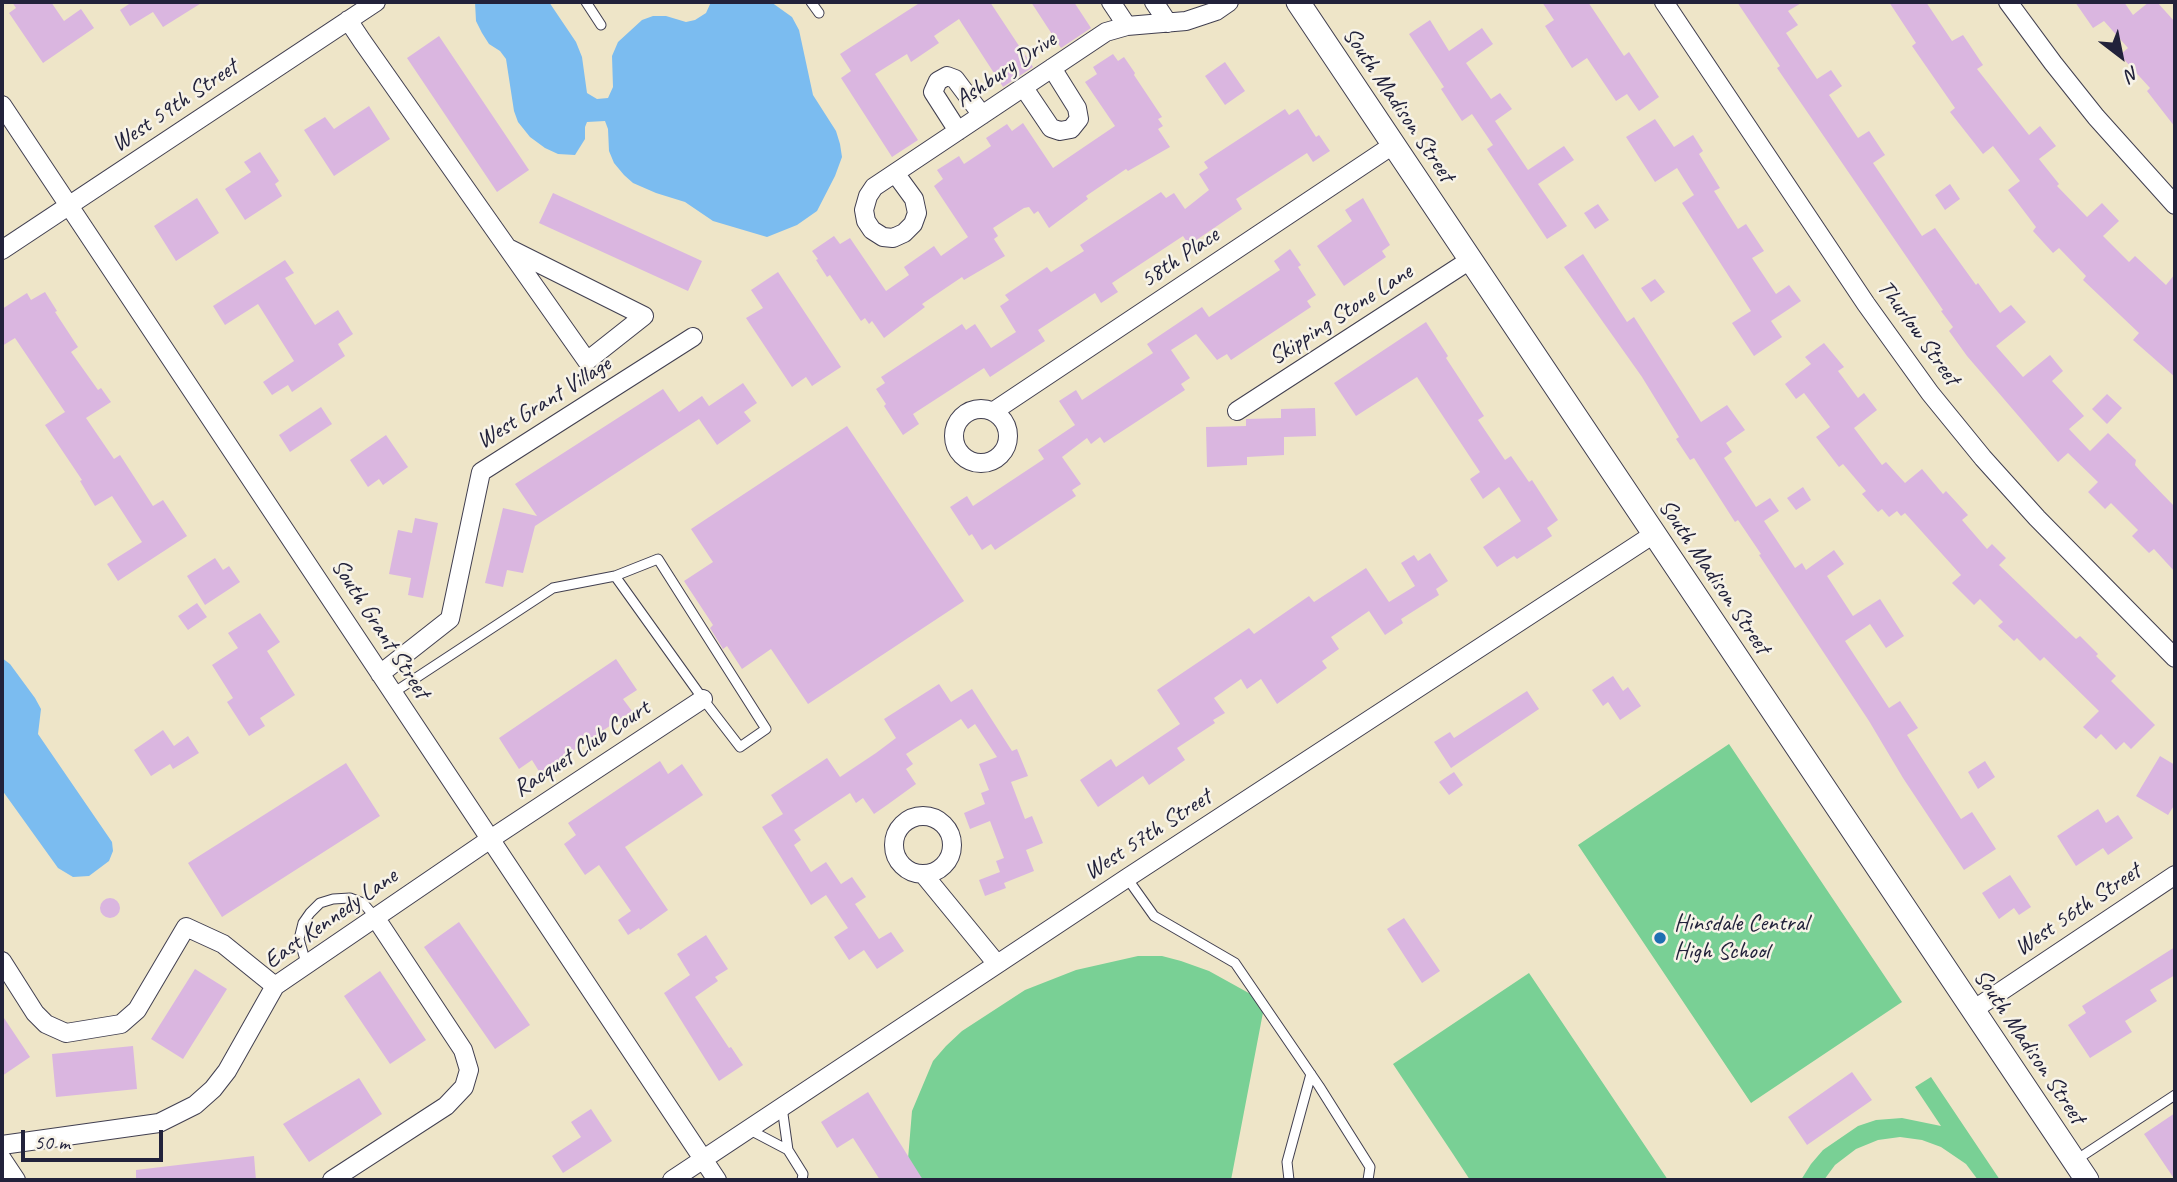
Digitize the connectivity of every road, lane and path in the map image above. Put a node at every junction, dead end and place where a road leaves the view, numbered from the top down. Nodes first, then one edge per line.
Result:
1 (376, 2) edge
2 (586, 2) edge
3 (811, 2) edge
4 (1111, 2) edge
5 (1154, 2) edge
6 (1229, 2) edge
7 (1297, 2) edge
8 (1664, 2) edge
9 (2008, 2) edge
10 (819, 13) dead end
11 (348, 20) junction
12 (1168, 23) junction
13 (601, 25) dead end
14 (1127, 26) junction
15 (1052, 68) junction
16 (1024, 88) junction
17 (2, 105) edge
18 (982, 116) junction
19 (958, 131) junction
20 (1393, 145) junction
21 (895, 173) dead end
22 (2175, 205) edge
23 (69, 206) junction
24 (508, 248) junction
25 (2, 250) edge
26 (1470, 260) junction
27 (693, 337) dead end
28 (994, 411) dead end
29 (1237, 411) dead end
30 (1654, 534) junction
31 (615, 576) junction
32 (2175, 658) edge
33 (380, 674) junction
34 (393, 694) junction
35 (702, 699) junction
36 (489, 839) junction
37 (924, 874) dead end
38 (2175, 875) edge
39 (1127, 878) junction
40 (375, 916) junction
41 (2, 961) edge
42 (306, 963) junction
43 (998, 964) junction
44 (275, 986) junction
45 (1973, 1010) junction
46 (1311, 1074) junction
47 (2175, 1096) edge
48 (782, 1107) junction
49 (748, 1129) junction
50 (2, 1145) edge
51 (788, 1150) junction
52 (2, 1159) edge
53 (703, 1159) junction
54 (2081, 1171) edge
55 (16, 1180) edge
56 (332, 1180) edge
57 (672, 1180) edge
58 (717, 1180) edge
59 (802, 1180) edge
60 (1289, 1180) edge
61 (1368, 1180) edge

1 - 11 street, West 59th Street
2 - 13 lane
3 - 10 lane
4 - 14 street
5 - 12 street
6 - 12 street, Ashbury Drive
7 - 20 street, South Madison Street
8 - 32 street, Thurlow Street
9 - 22 street
11 - 23 street, West 59th Street
11 - 24 street
12 - 14 street, Ashbury Drive
14 - 15 street, Ashbury Drive
15 - 16 street, Ashbury Drive
15 - 16 street
16 - 18 street, Ashbury Drive
17 - 23 street, South Grant Street
18 - 19 street, Ashbury Drive
18 - 19 street
19 - 21 street, Ashbury Drive
20 - 26 street, South Madison Street
20 - 28 street, 58th Place
23 - 25 street, West 59th Street
23 - 33 street, South Grant Street
24 - 24 street
26 - 29 street, Skipping Stone Lane
26 - 30 street, South Madison Street
27 - 33 street, West Grant Village
30 - 39 street, West 57th Street
30 - 45 street, South Madison Street
31 - 34 lane
31 - 35 lane
31 - 35 lane
33 - 34 street, South Grant Street
34 - 36 street, South Grant Street
35 - 36 street, Racquet Club Court
36 - 40 street, East Kennedy Lane
36 - 53 street, South Grant Street
37 - 43 street
38 - 45 street, West 56th Street
39 - 43 street, West 57th Street
39 - 46 lane
40 - 42 street, East Kennedy Lane
40 - 42 lane
40 - 56 street
41 - 44 street
42 - 44 street, East Kennedy Lane
43 - 48 street, West 57th Street
44 - 50 street, East Kennedy Lane
45 - 54 street, South Madison Street
46 - 60 lane
46 - 61 lane
47 - 54 lane
48 - 49 street, West 57th Street
48 - 51 lane
49 - 51 lane
49 - 53 street, West 57th Street
51 - 59 lane
52 - 55 street
53 - 57 street, West 57th Street
53 - 58 street, South Grant Street

